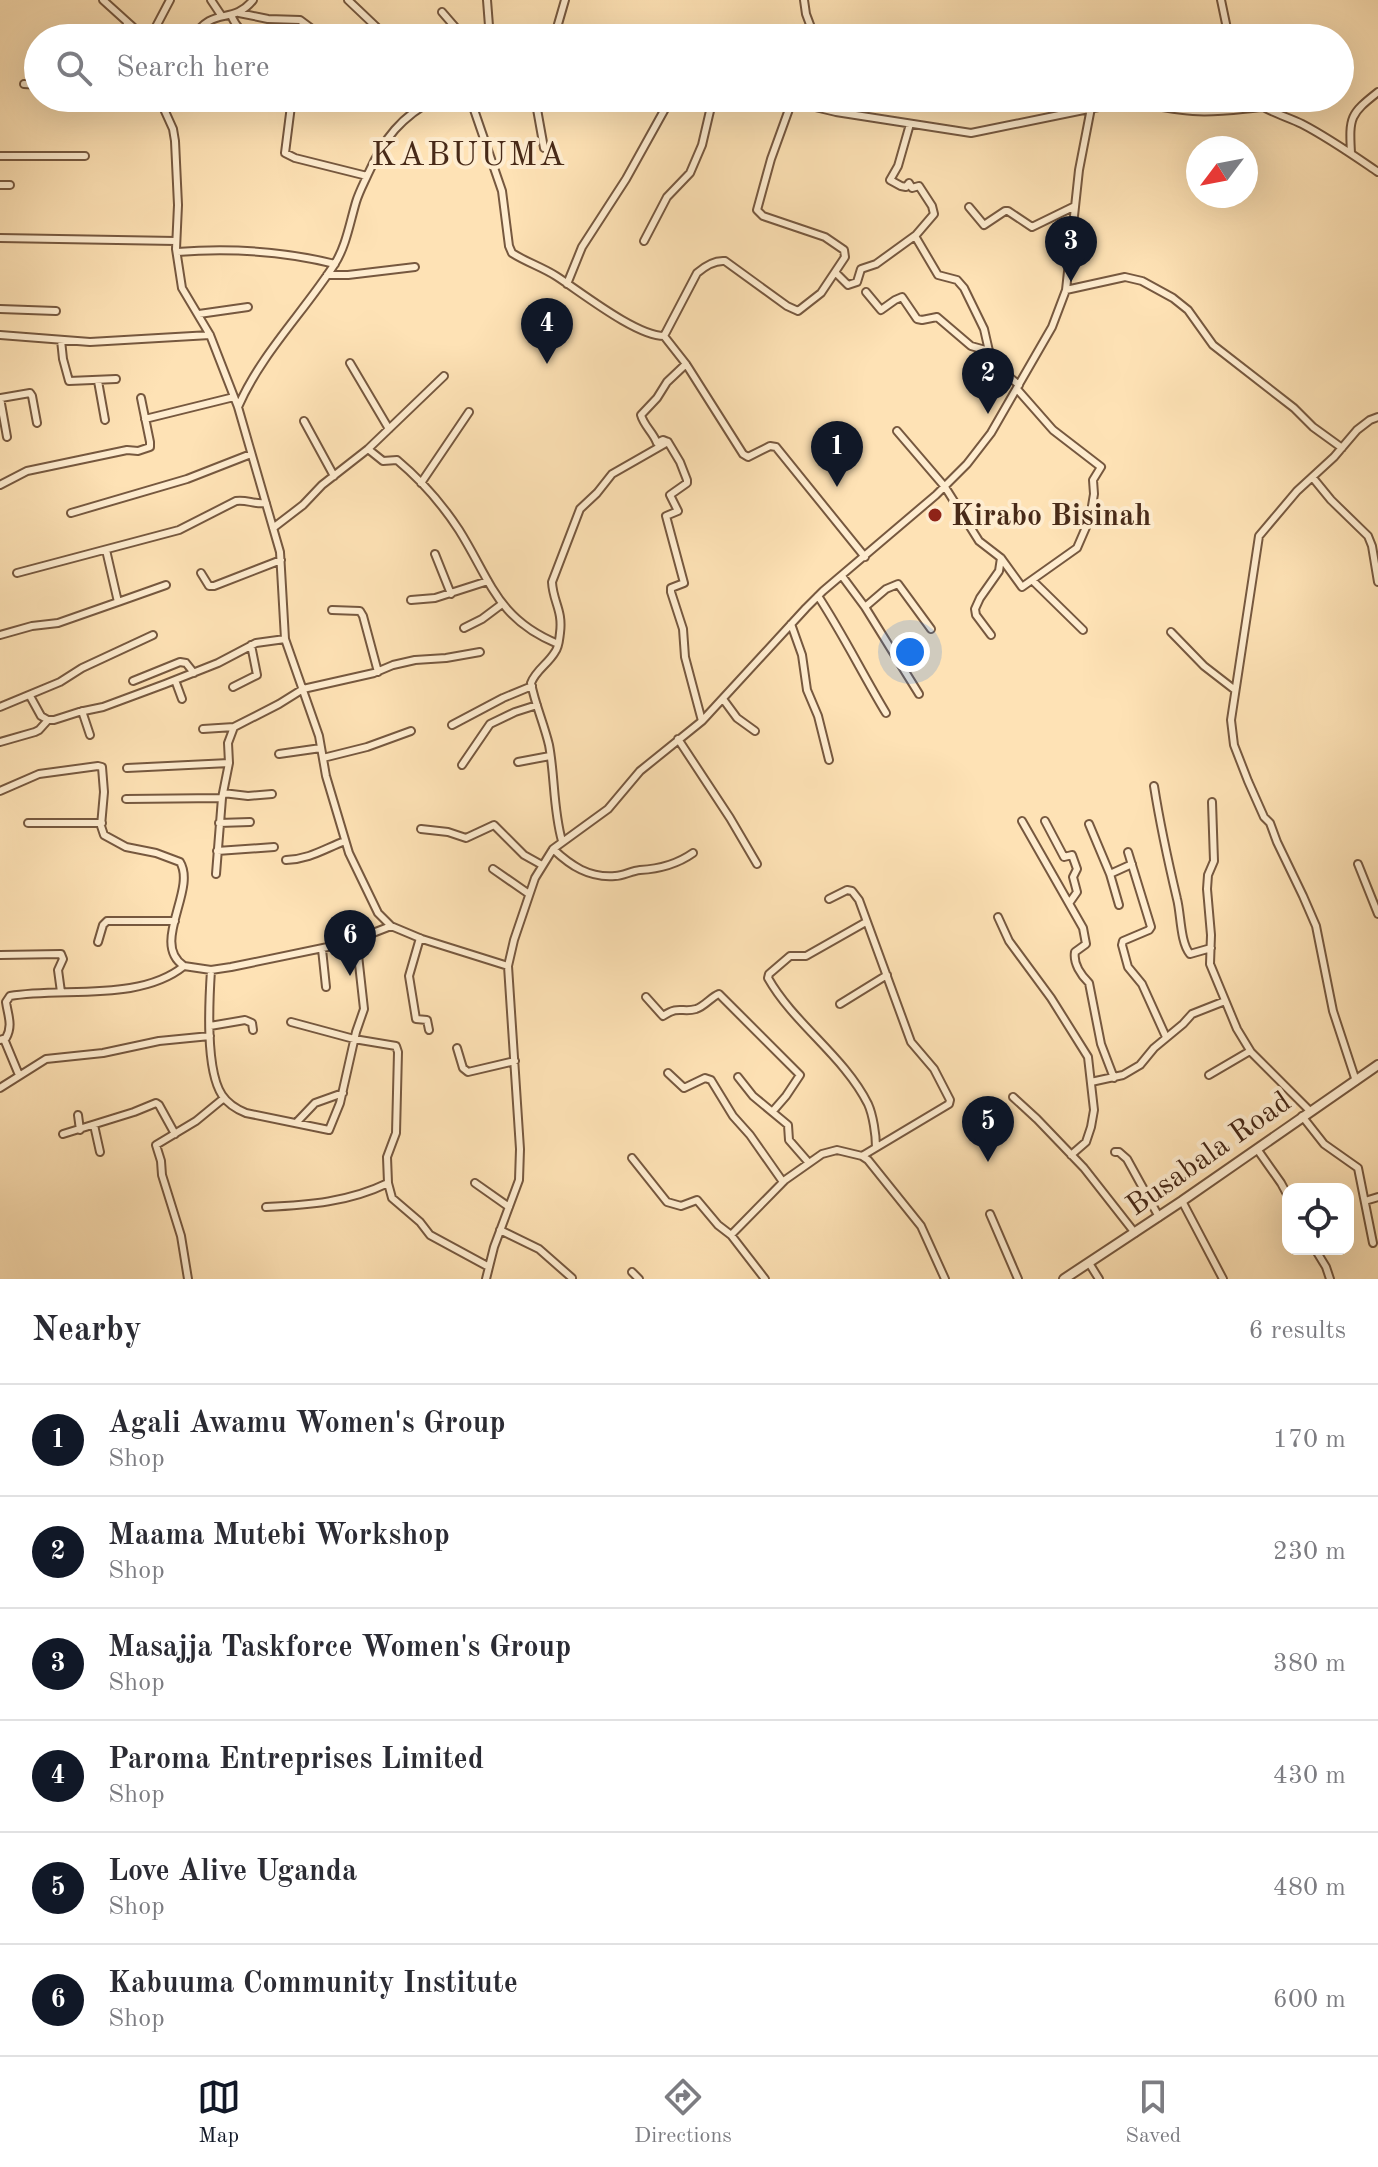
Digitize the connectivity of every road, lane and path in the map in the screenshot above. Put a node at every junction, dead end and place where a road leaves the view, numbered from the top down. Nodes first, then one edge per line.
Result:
1 (103, 0) edge
2 (170, 0) edge
3 (211, 0) edge
4 (253, 0) edge
5 (348, 0) edge
6 (487, 0) edge
7 (565, 0) edge
8 (804, 0) edge
9 (1221, 0) edge
10 (442, 12) dead end
11 (235, 14) junction
12 (221, 15) junction
13 (128, 23) edge
14 (155, 24) edge
15 (205, 24) edge
16 (238, 24) edge
17 (305, 24) edge
18 (373, 24) edge
19 (452, 24) edge
20 (489, 24) edge
21 (558, 24) edge
22 (810, 24) edge
23 (1226, 24) edge
24 (1378, 92) edge
25 (165, 112) edge
26 (290, 112) edge
27 (414, 112) edge
28 (475, 112) edge
29 (538, 112) edge
30 (663, 112) edge
31 (710, 112) edge
32 (788, 112) edge
33 (836, 112) edge
34 (1070, 112) edge
35 (1090, 112) edge
36 (1274, 112) edge
37 (910, 124) junction
38 (544, 148) dead end
39 (1351, 153) junction
40 (0, 156) edge
41 (85, 156) dead end
42 (1378, 172) edge
43 (367, 176) junction
44 (0, 185) edge
45 (10, 185) dead end
46 (1075, 206) junction
47 (969, 207) dead end
48 (915, 236) junction
49 (0, 238) edge
50 (176, 241) junction
51 (644, 241) dead end
52 (177, 252) junction
53 (335, 264) junction
54 (415, 267) dead end
55 (836, 273) junction
56 (327, 275) junction
57 (567, 284) junction
58 (1066, 290) junction
59 (866, 292) dead end
60 (248, 307) dead end
61 (0, 309) edge
62 (56, 311) dead end
63 (199, 314) junction
64 (0, 335) edge
65 (210, 335) junction
66 (664, 336) junction
67 (61, 340) junction
68 (989, 351) junction
69 (350, 363) dead end
70 (686, 364) junction
71 (444, 376) dead end
72 (116, 379) dead end
73 (98, 381) junction
74 (1018, 387) junction
75 (234, 397) junction
76 (1, 398) edge
77 (141, 398) dead end
78 (238, 407) junction
79 (469, 412) dead end
80 (1378, 417) edge
81 (145, 419) junction
82 (105, 420) dead end
83 (304, 421) dead end
84 (37, 423) dead end
85 (389, 429) junction
86 (897, 431) dead end
87 (7, 437) dead end
88 (668, 442) junction
89 (1342, 448) junction
90 (368, 449) junction
91 (251, 454) junction
92 (334, 476) junction
93 (1313, 478) junction
94 (421, 483) junction
95 (0, 485) edge
96 (945, 487) junction
97 (266, 503) junction
98 (71, 513) dead end
99 (273, 528) junction
100 (106, 550) junction
101 (435, 554) dead end
102 (865, 557) junction
103 (1001, 558) junction
104 (281, 560) junction
105 (17, 573) dead end
106 (201, 573) dead end
107 (842, 576) junction
108 (488, 581) junction
109 (1033, 581) junction
110 (1378, 582) edge
111 (166, 585) dead end
112 (451, 594) junction
113 (818, 596) junction
114 (411, 600) dead end
115 (118, 602) junction
116 (502, 604) junction
117 (865, 607) junction
118 (332, 610) dead end
119 (791, 624) junction
120 (464, 628) dead end
121 (931, 629) dead end
122 (1083, 630) dead end
123 (1171, 632) dead end
124 (0, 635) edge
125 (153, 635) dead end
126 (991, 635) dead end
127 (285, 639) junction
128 (558, 644) junction
129 (251, 645) junction
130 (480, 652) dead end
131 (378, 672) junction
132 (194, 673) junction
133 (175, 680) junction
134 (133, 681) dead end
135 (532, 686) junction
136 (233, 687) dead end
137 (303, 689) junction
138 (1235, 690) junction
139 (919, 694) dead end
140 (30, 696) junction
141 (182, 699) dead end
142 (723, 699) junction
143 (537, 705) junction
144 (0, 707) edge
145 (82, 711) junction
146 (886, 713) dead end
147 (48, 720) junction
148 (702, 721) junction
149 (452, 725) dead end
150 (234, 727) junction
151 (203, 729) dead end
152 (411, 731) dead end
153 (755, 731) dead end
154 (90, 735) dead end
155 (678, 739) junction
156 (0, 742) edge
157 (321, 748) junction
158 (279, 754) dead end
159 (550, 756) junction
160 (323, 758) junction
161 (829, 760) dead end
162 (518, 762) dead end
163 (229, 763) junction
164 (462, 765) dead end
165 (127, 768) dead end
166 (1154, 786) dead end
167 (0, 791) edge
168 (272, 794) dead end
169 (222, 796) junction
170 (126, 799) dead end
171 (1212, 802) dead end
172 (1022, 821) dead end
173 (1045, 821) dead end
174 (250, 822) dead end
175 (28, 823) dead end
176 (102, 823) junction
177 (219, 823) junction
178 (1089, 824) dead end
179 (421, 829) dead end
180 (345, 841) junction
181 (562, 841) junction
182 (274, 847) dead end
183 (553, 849) junction
184 (217, 851) junction
185 (1128, 852) dead end
186 (693, 853) dead end
187 (286, 860) dead end
188 (757, 864) dead end
189 (1132, 864) junction
190 (1358, 864) dead end
191 (542, 865) junction
192 (493, 869) dead end
193 (216, 874) dead end
194 (1110, 874) junction
195 (529, 894) junction
196 (829, 899) dead end
197 (1070, 902) junction
198 (1119, 905) dead end
199 (1378, 914) edge
200 (998, 917) dead end
201 (175, 921) junction
202 (866, 922) junction
203 (391, 926) junction
204 (360, 938) junction
205 (420, 938) junction
206 (98, 942) dead end
207 (1211, 948) junction
208 (322, 949) junction
209 (0, 955) edge
210 (184, 966) junction
211 (508, 966) junction
212 (211, 970) junction
213 (887, 975) junction
214 (326, 987) dead end
215 (61, 992) junction
216 (646, 997) dead end
217 (1225, 1001) junction
218 (840, 1004) dead end
219 (291, 1022) dead end
220 (210, 1026) junction
221 (253, 1030) dead end
222 (429, 1030) dead end
223 (210, 1036) junction
224 (1166, 1037) junction
225 (354, 1039) junction
226 (2, 1040) edge
227 (457, 1048) dead end
228 (1250, 1051) junction
229 (515, 1061) junction
230 (1378, 1065) edge
231 (668, 1073) dead end
232 (19, 1075) junction
233 (1209, 1075) dead end
234 (738, 1077) dead end
235 (1114, 1078) junction
236 (1356, 1081) junction
237 (1091, 1082) junction
238 (0, 1088) edge
239 (343, 1093) junction
240 (1013, 1097) dead end
241 (224, 1098) junction
242 (773, 1111) junction
243 (1306, 1114) junction
244 (78, 1115) dead end
245 (296, 1123) junction
246 (94, 1125) junction
247 (80, 1130) junction
248 (63, 1134) dead end
249 (175, 1134) junction
250 (876, 1147) junction
251 (1257, 1149) junction
252 (100, 1152) dead end
253 (1115, 1152) dead end
254 (1071, 1155) junction
255 (862, 1156) junction
256 (632, 1158) dead end
257 (809, 1163) junction
258 (783, 1182) junction
259 (388, 1183) junction
260 (475, 1183) dead end
261 (1282, 1185) edge
262 (1378, 1197) edge
263 (1182, 1201) junction
264 (1365, 1201) junction
265 (266, 1207) dead end
266 (509, 1207) junction
267 (990, 1214) dead end
268 (1159, 1217) junction
269 (500, 1230) junction
270 (1135, 1233) junction
271 (731, 1235) junction
272 (1373, 1243) dead end
273 (1319, 1255) edge
274 (1089, 1263) junction
275 (489, 1267) junction
276 (632, 1272) dead end
277 (572, 1278) edge
278 (188, 1279) edge
279 (486, 1279) edge
280 (639, 1279) edge
281 (765, 1279) edge
282 (945, 1279) edge
283 (1018, 1279) edge
284 (1064, 1279) edge
285 (1099, 1279) edge
286 (1223, 1279) edge
287 (1330, 1279) edge

1 - 13 street
2 - 14 street
3 - 12 street
4 - 11 street
5 - 18 street
6 - 20 street
7 - 21 street
8 - 22 street
9 - 23 street
10 - 19 street
11 - 12 street
11 - 16 street
11 - 17 street
12 - 15 street
24 - 39 street
25 - 50 street
26 - 43 street
27 - 43 street
28 - 57 street
29 - 38 street
30 - 57 street
31 - 51 street
32 - 55 street
33 - 37 street
34 - 37 street
35 - 46 street
36 - 39 street
37 - 48 street
39 - 42 street
40 - 41 street
43 - 53 street
44 - 45 street
46 - 47 street
46 - 58 street
48 - 55 street
48 - 68 street
49 - 50 street
50 - 52 street
52 - 53 street
52 - 63 street
53 - 56 street
54 - 56 street
55 - 66 street
56 - 78 street
57 - 66 street
58 - 74 street
58 - 89 street
59 - 68 street
60 - 63 street
61 - 62 street
63 - 65 street
64 - 67 street
65 - 67 street
65 - 75 street
66 - 70 street
67 - 73 street
68 - 74 street
69 - 85 street
70 - 88 street
70 - 102 street
71 - 85 street
72 - 73 street
73 - 82 street
74 - 96 street
74 - 109 street
75 - 78 street
75 - 81 street
76 - 84 street
76 - 87 street
77 - 81 street
78 - 91 street
79 - 94 street
80 - 89 street
81 - 95 street
83 - 92 street
85 - 90 street
86 - 96 street
88 - 128 street
88 - 148 street
89 - 93 street
90 - 92 street
90 - 94 street
91 - 97 street
91 - 98 street
92 - 99 street
93 - 110 street
93 - 138 street
94 - 108 street
96 - 102 street
96 - 103 street
97 - 99 street
97 - 100 street
99 - 104 street
100 - 105 street
100 - 115 street
101 - 112 street
102 - 107 street
103 - 109 street
103 - 126 street
104 - 106 street
104 - 127 street
107 - 113 street
107 - 117 street
108 - 112 street
108 - 116 street
109 - 122 street
111 - 115 street
112 - 114 street
113 - 119 street
113 - 146 street
115 - 124 street
116 - 120 street
116 - 128 street
117 - 121 street
117 - 139 street
118 - 131 street
119 - 142 street
119 - 161 street
123 - 138 street
125 - 140 street
127 - 129 street
127 - 137 street
128 - 135 street
129 - 132 street
129 - 136 street
130 - 131 street
131 - 137 street
132 - 133 street
132 - 134 street
133 - 141 street
133 - 145 street
135 - 143 street
135 - 149 street
137 - 150 street
137 - 157 street
138 - 236 street
140 - 144 street
140 - 147 street
142 - 148 street
142 - 153 street
143 - 159 street
143 - 164 street
145 - 147 street
145 - 154 street
147 - 156 street
148 - 155 street
150 - 151 street
150 - 163 street
152 - 160 street
155 - 181 street
155 - 188 street
157 - 158 street
157 - 160 street
159 - 162 street
159 - 181 street
160 - 180 street
163 - 165 street
163 - 169 street
166 - 207 street
167 - 176 street
168 - 169 street
169 - 170 street
169 - 177 street
171 - 207 street
172 - 197 street
173 - 197 street
174 - 177 street
175 - 176 street
176 - 201 street
177 - 184 street
178 - 194 street
179 - 191 street
180 - 187 street
180 - 203 street
181 - 183 street
182 - 184 street
183 - 186 street
183 - 191 street
184 - 193 street
185 - 189 street
189 - 194 street
189 - 224 street
190 - 199 street
191 - 195 street
192 - 195 street
194 - 198 street
195 - 211 street
196 - 202 street
197 - 235 street
200 - 237 street
201 - 206 street
201 - 210 street
202 - 213 street
202 - 250 street
203 - 204 street
203 - 205 street
204 - 208 street
204 - 225 street
205 - 211 street
205 - 222 street
207 - 217 street
208 - 212 street
208 - 214 street
209 - 215 street
210 - 212 street
210 - 215 street
211 - 229 street
212 - 220 street
213 - 218 street
213 - 250 street
215 - 226 street
216 - 242 street
217 - 224 street
217 - 228 street
219 - 225 street
220 - 221 street
220 - 223 street
223 - 232 street
223 - 241 street
224 - 235 street
225 - 239 street
225 - 259 street
226 - 232 street
227 - 229 street
228 - 233 street
228 - 243 street
229 - 266 street
230 - 236 street, Busabala Road
231 - 258 street
232 - 238 street
234 - 242 street
235 - 237 street
236 - 243 street, Busabala Road
237 - 254 street
239 - 245 street
239 - 245 street
240 - 254 street
241 - 245 street
241 - 249 street
242 - 257 street
243 - 251 street, Busabala Road
243 - 264 street
244 - 247 street
246 - 247 street
246 - 249 street
246 - 252 street
247 - 248 street
249 - 278 street
250 - 255 street
251 - 261 street
251 - 263 street, Busabala Road
253 - 268 street
254 - 270 street
255 - 257 street
255 - 282 street
256 - 271 street
257 - 258 street
258 - 271 street
259 - 265 street
259 - 275 street
260 - 266 street
262 - 264 street
263 - 268 street, Busabala Road
263 - 286 street
264 - 272 street
266 - 269 street
267 - 283 street
268 - 270 street, Busabala Road
269 - 275 street
269 - 277 street
270 - 274 street, Busabala Road
271 - 281 street
273 - 287 street
274 - 284 street, Busabala Road
274 - 285 street
275 - 279 street
276 - 280 street

